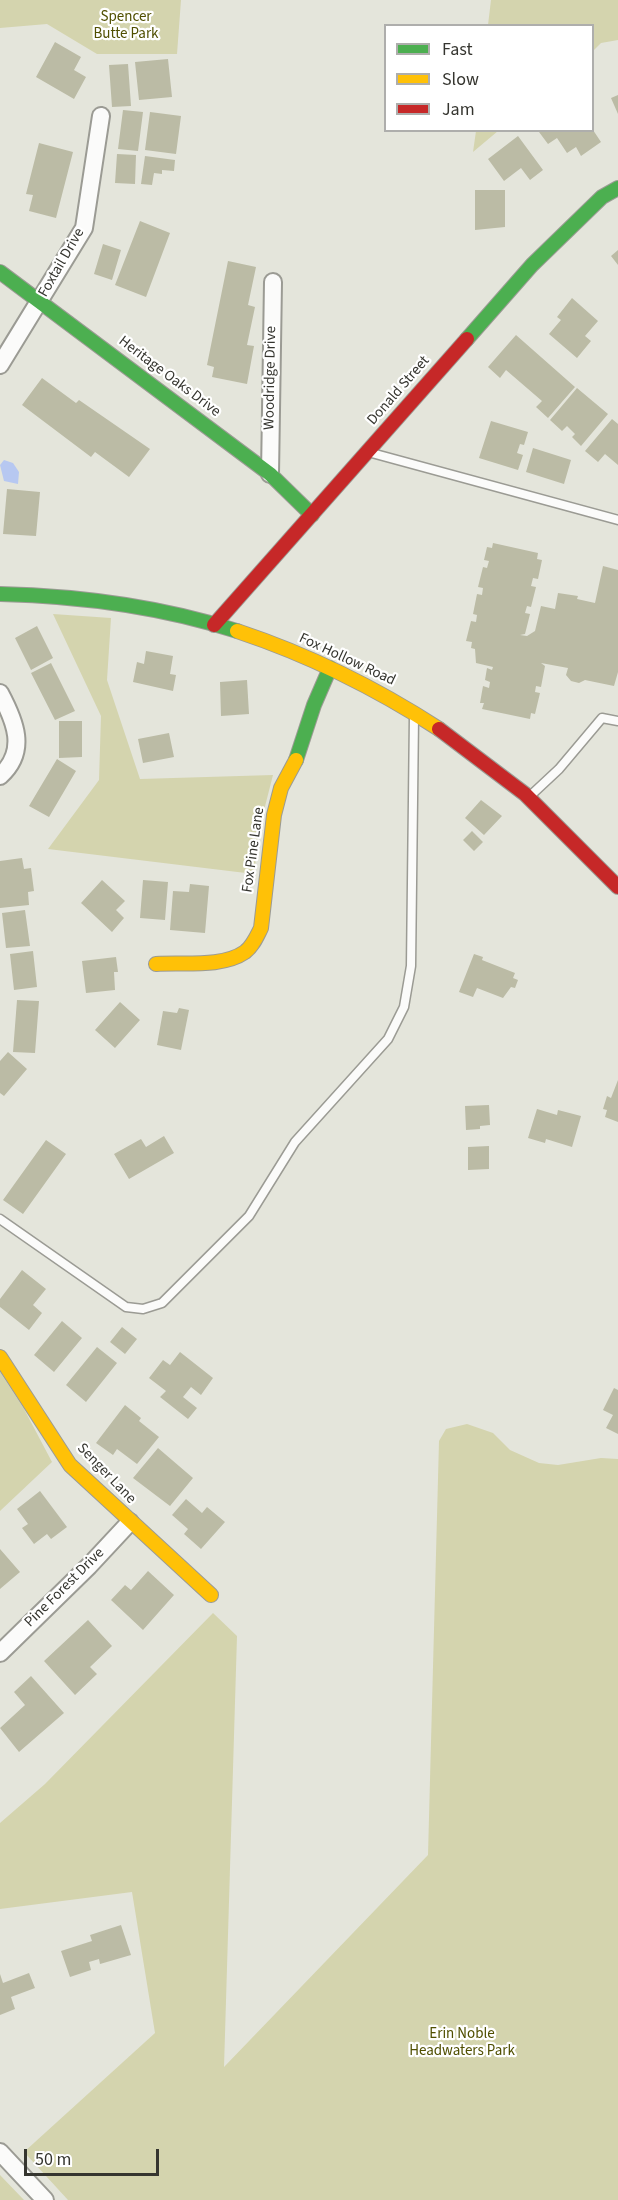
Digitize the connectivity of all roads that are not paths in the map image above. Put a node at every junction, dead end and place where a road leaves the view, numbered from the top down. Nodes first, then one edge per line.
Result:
1 (101, 116) dead end
2 (618, 188) edge
3 (0, 272) edge
4 (273, 282) dead end
5 (40, 301) junction
6 (0, 364) edge
7 (367, 452) junction
8 (270, 474) junction
9 (312, 515) junction
10 (618, 520) edge
11 (0, 594) edge
12 (214, 625) junction
13 (330, 668) junction
14 (0, 693) edge
15 (414, 713) junction
16 (618, 721) edge
17 (0, 776) edge
18 (528, 797) junction
19 (618, 887) edge
20 (156, 964) dead end
21 (0, 1219) edge
22 (0, 1357) edge
23 (130, 1522) junction
24 (211, 1595) dead end
25 (0, 1653) edge
26 (0, 2152) edge
27 (45, 2200) edge

1 - 5 street, Foxtail Drive
2 - 7 street, Donald Street
3 - 5 street, Heritage Oaks Drive
4 - 8 street, Woodridge Drive
5 - 6 street, Foxtail Drive
5 - 8 street, Heritage Oaks Drive
7 - 9 street, Donald Street
7 - 10 lane
8 - 9 street, Heritage Oaks Drive
9 - 12 street, Donald Street
11 - 12 street, Fox Hollow Road
12 - 13 street, Fox Hollow Road
13 - 15 street, Fox Hollow Road
13 - 20 street, Fox Pine Lane
14 - 17 street
15 - 18 street, Fox Hollow Road
15 - 21 lane
16 - 18 lane
18 - 19 street, Fox Hollow Road
22 - 23 street, Senger Lane
23 - 24 street, Senger Lane
23 - 25 street, Pine Forest Drive
26 - 27 street

